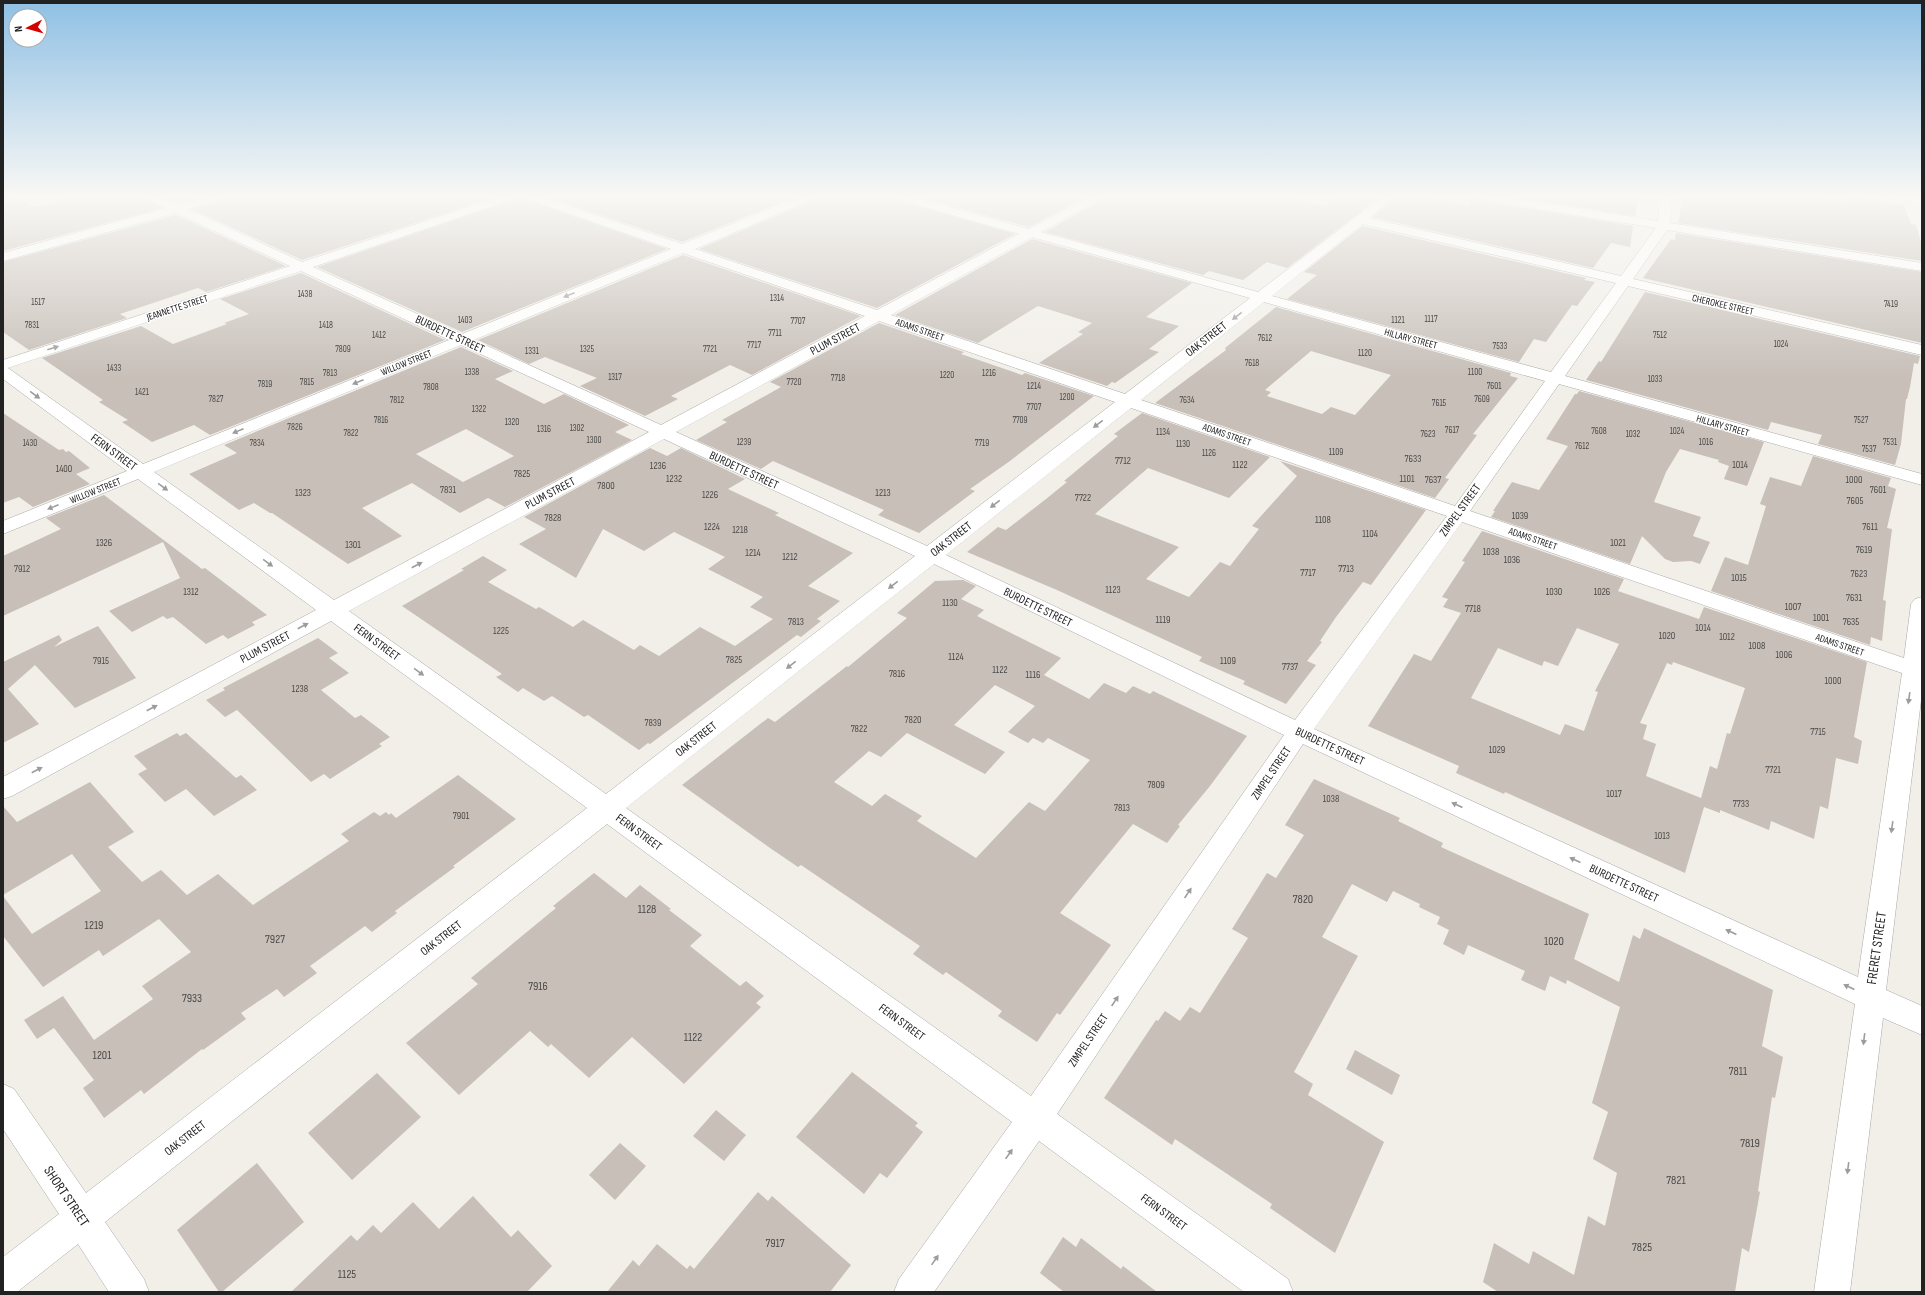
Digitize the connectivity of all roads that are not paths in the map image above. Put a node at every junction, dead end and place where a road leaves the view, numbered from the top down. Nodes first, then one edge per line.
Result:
1 (284, 257) edge
2 (328, 257) edge
3 (662, 257) edge
4 (708, 257) edge
5 (985, 257) edge
6 (1118, 257) edge
7 (1311, 257) edge
8 (1521, 257) edge
9 (1641, 257) edge
10 (1862, 257) edge
11 (302, 266) junction
12 (1922, 267) edge
13 (1623, 281) junction
14 (1260, 297) junction
15 (879, 315) junction
16 (461, 340) junction
17 (1922, 350) edge
18 (3, 365) edge
19 (3, 372) edge
20 (1554, 378) junction
21 (1128, 400) junction
22 (663, 432) junction
23 (141, 471) junction
24 (1922, 480) edge
25 (1459, 513) junction
26 (3, 528) edge
27 (930, 555) junction
28 (1922, 604) edge
29 (333, 610) junction
30 (1917, 671) edge
31 (1299, 732) junction
32 (3, 789) edge
33 (607, 808) junction
34 (1870, 997) junction
35 (1922, 1021) edge
36 (3, 1100) edge
37 (1035, 1118) junction
38 (82, 1219) junction
39 (3, 1280) edge
40 (131, 1292) edge
41 (912, 1292) edge
42 (1275, 1292) edge
43 (1832, 1292) edge

1 - 11 street, BURDETTE STREET
2 - 11 street, JEANNETTE STREET
3 -> 16 street, WILLOW STREET
4 - 15 street, ADAMS STREET
5 - 15 street, PLUM STREET
6 - 14 street, HILLARY STREET
7 - 14 street, OAK STREET
8 - 13 street, CHEROKEE STREET
9 - 13 street, ZIMPEL STREET
10 - 12 street
11 - 16 street, BURDETTE STREET
18 -> 11 street, JEANNETTE STREET
13 - 17 street, CHEROKEE STREET
13 - 20 street, ZIMPEL STREET
14 - 20 street, HILLARY STREET
14 -> 21 street, OAK STREET
15 - 21 street, ADAMS STREET
15 - 22 street, PLUM STREET
16 - 22 street, BURDETTE STREET
16 -> 23 street, WILLOW STREET
19 -> 23 street, FERN STREET
20 - 24 street, HILLARY STREET
20 - 25 street, ZIMPEL STREET
21 - 25 street, ADAMS STREET
21 -> 27 street, OAK STREET
22 - 27 street, BURDETTE STREET
29 -> 22 street, PLUM STREET
23 -> 26 street, WILLOW STREET
23 -> 29 street, FERN STREET
25 - 30 street, ADAMS STREET
25 - 31 street, ZIMPEL STREET
27 - 31 street, BURDETTE STREET
27 -> 33 street, OAK STREET
28 - 30 street, FRERET STREET
32 -> 29 street, PLUM STREET
29 -> 33 street, FERN STREET
30 -> 34 street, FRERET STREET
34 -> 31 street, BURDETTE STREET
37 -> 31 street, ZIMPEL STREET
33 - 37 street, FERN STREET
33 - 38 street, OAK STREET
34 - 35 street, BURDETTE STREET
34 -> 43 street, FRERET STREET
36 - 38 street, SHORT STREET
41 -> 37 street, ZIMPEL STREET
37 - 42 street, FERN STREET
38 - 39 street, OAK STREET
38 - 40 street, SHORT STREET

